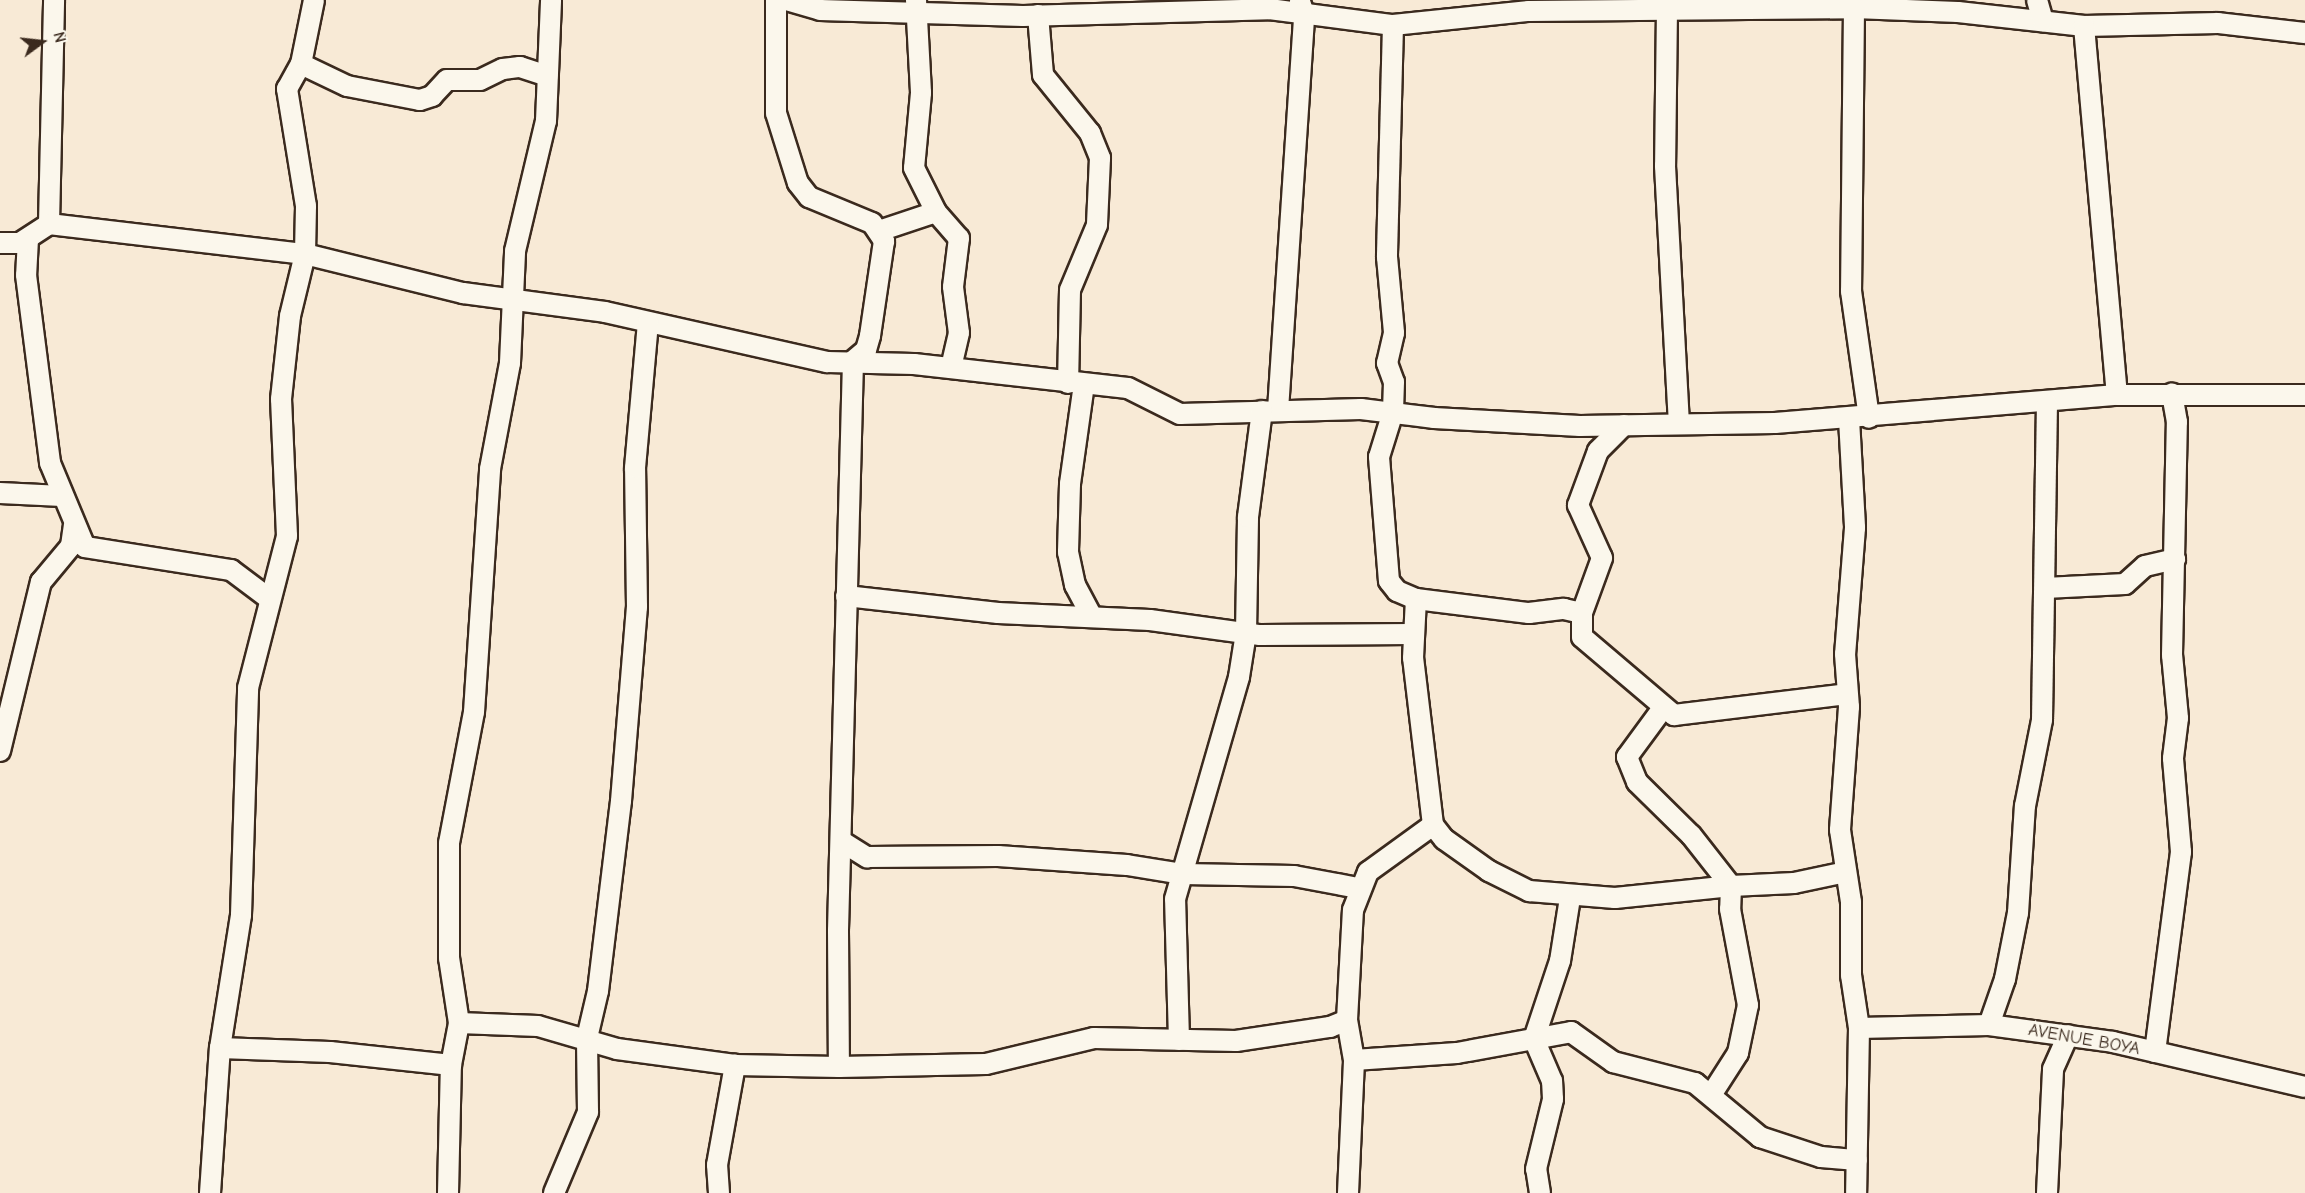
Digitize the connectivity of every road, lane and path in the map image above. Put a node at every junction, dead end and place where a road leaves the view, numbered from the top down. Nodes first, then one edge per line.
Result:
1 (54, 0) edge
2 (314, 0) edge
3 (551, 0) edge
4 (776, 0) edge
5 (786, 0) edge
6 (2037, 0) edge
7 (916, 6) edge
8 (1301, 7) edge
9 (1854, 8) junction
10 (1667, 9) junction
11 (1026, 10) edge
12 (2043, 21) junction
13 (1393, 25) junction
14 (2084, 26) junction
15 (2305, 33) edge
16 (301, 64) junction
17 (548, 76) junction
18 (936, 212) junction
19 (49, 224) junction
20 (879, 231) junction
21 (28, 239) junction
22 (0, 243) edge
23 (305, 254) junction
24 (513, 301) junction
25 (648, 323) junction
26 (853, 362) junction
27 (951, 368) junction
28 (1076, 384) junction
29 (2172, 393) junction
30 (2117, 395) junction
31 (2305, 395) edge
32 (2047, 404) junction
33 (1270, 411) junction
34 (1394, 412) junction
35 (1869, 418) junction
36 (1849, 419) junction
37 (1679, 423) junction
38 (1624, 425) junction
39 (1580, 426) junction
40 (1598, 451) junction
41 (0, 493) edge
42 (62, 496) junction
43 (74, 525) junction
44 (2175, 560) junction
45 (2045, 588) junction
46 (846, 596) junction
47 (267, 597) junction
48 (1416, 599) junction
49 (1582, 613) junction
50 (1092, 617) junction
51 (1246, 633) junction
52 (1412, 634) junction
53 (1847, 694) junction
54 (1663, 708) junction
55 (0, 751) edge
56 (1433, 825) junction
57 (841, 841) junction
58 (1846, 872) junction
59 (1183, 874) junction
60 (1731, 886) junction
61 (1358, 888) junction
62 (1570, 898) junction
63 (1347, 1020) junction
64 (459, 1023) junction
65 (1989, 1025) junction
66 (1859, 1028) junction
67 (2068, 1035) junction
68 (587, 1038) junction
69 (1179, 1040) junction
70 (1534, 1040) junction
71 (220, 1048) junction
72 (2156, 1052) junction
73 (1354, 1060) junction
74 (451, 1065) junction
75 (735, 1065) junction
76 (839, 1067) junction
77 (2305, 1087) edge
78 (1711, 1095) junction
79 (1857, 1160) junction
80 (210, 1193) edge
81 (448, 1193) edge
82 (554, 1193) edge
83 (719, 1193) edge
84 (1348, 1193) edge
85 (1540, 1193) edge
86 (1856, 1193) edge
87 (2047, 1193) edge

1 - 19 street
2 - 16 street
3 - 17 street
4 - 20 street
5 - 7 street
6 - 12 street
7 - 11 street
7 - 18 street
8 - 11 street
8 - 13 street
8 - 33 street
9 - 10 street
9 - 12 street
9 - 35 street
10 - 13 street
10 - 37 street
11 - 28 street
12 - 14 street
13 - 34 street
14 - 15 street
14 - 30 street
16 - 17 street
16 - 23 street
17 - 24 street
18 - 20 street
18 - 27 street
19 - 21 street
19 - 23 street
20 - 26 street
21 - 22 street
21 - 42 street
23 - 24 street
23 - 47 street
24 - 25 street
24 - 64 street
25 - 26 street
25 - 68 street
26 - 27 street
26 - 46 street
27 - 28 street
28 - 33 street
28 - 50 street
29 - 30 street
29 - 31 street
29 - 44 street
30 - 32 street
32 - 35 street
32 - 45 street
33 - 34 street
33 - 51 street
34 - 39 street
34 - 48 street
35 - 36 street
36 - 37 street
36 - 53 street
37 - 38 street
38 - 39 street
38 - 40 street
39 - 40 street
40 - 49 street
41 - 42 street
42 - 43 street
43 - 47 street
43 - 55 street
44 - 45 street
44 - 72 street
45 - 65 street
46 - 50 street
46 - 57 street
47 - 71 street
48 - 49 street
48 - 52 street
49 - 54 street
50 - 51 street
51 - 52 street
51 - 59 street
52 - 56 street
53 - 54 street
53 - 58 street
54 - 60 street
56 - 61 street
56 - 62 street
57 - 59 street
57 - 76 street
58 - 60 street
58 - 66 street
59 - 61 street
59 - 69 street
60 - 62 street
60 - 78 street
61 - 63 street
62 - 70 street
63 - 69 street
63 - 73 street
64 - 68 street
64 - 74 street
65 - 66 street, AVENUE BOYA
65 - 67 street, AVENUE BOYA
66 - 79 street
67 - 72 street, AVENUE BOYA
67 - 87 street
68 - 75 street
68 - 82 street
69 - 76 street
70 - 73 street
70 - 78 street
70 - 85 street
71 - 74 street
71 - 80 street
72 - 77 street, AVENUE BOYA
73 - 84 street
74 - 81 street
75 - 76 street
75 - 83 street
78 - 79 street
79 - 86 street

